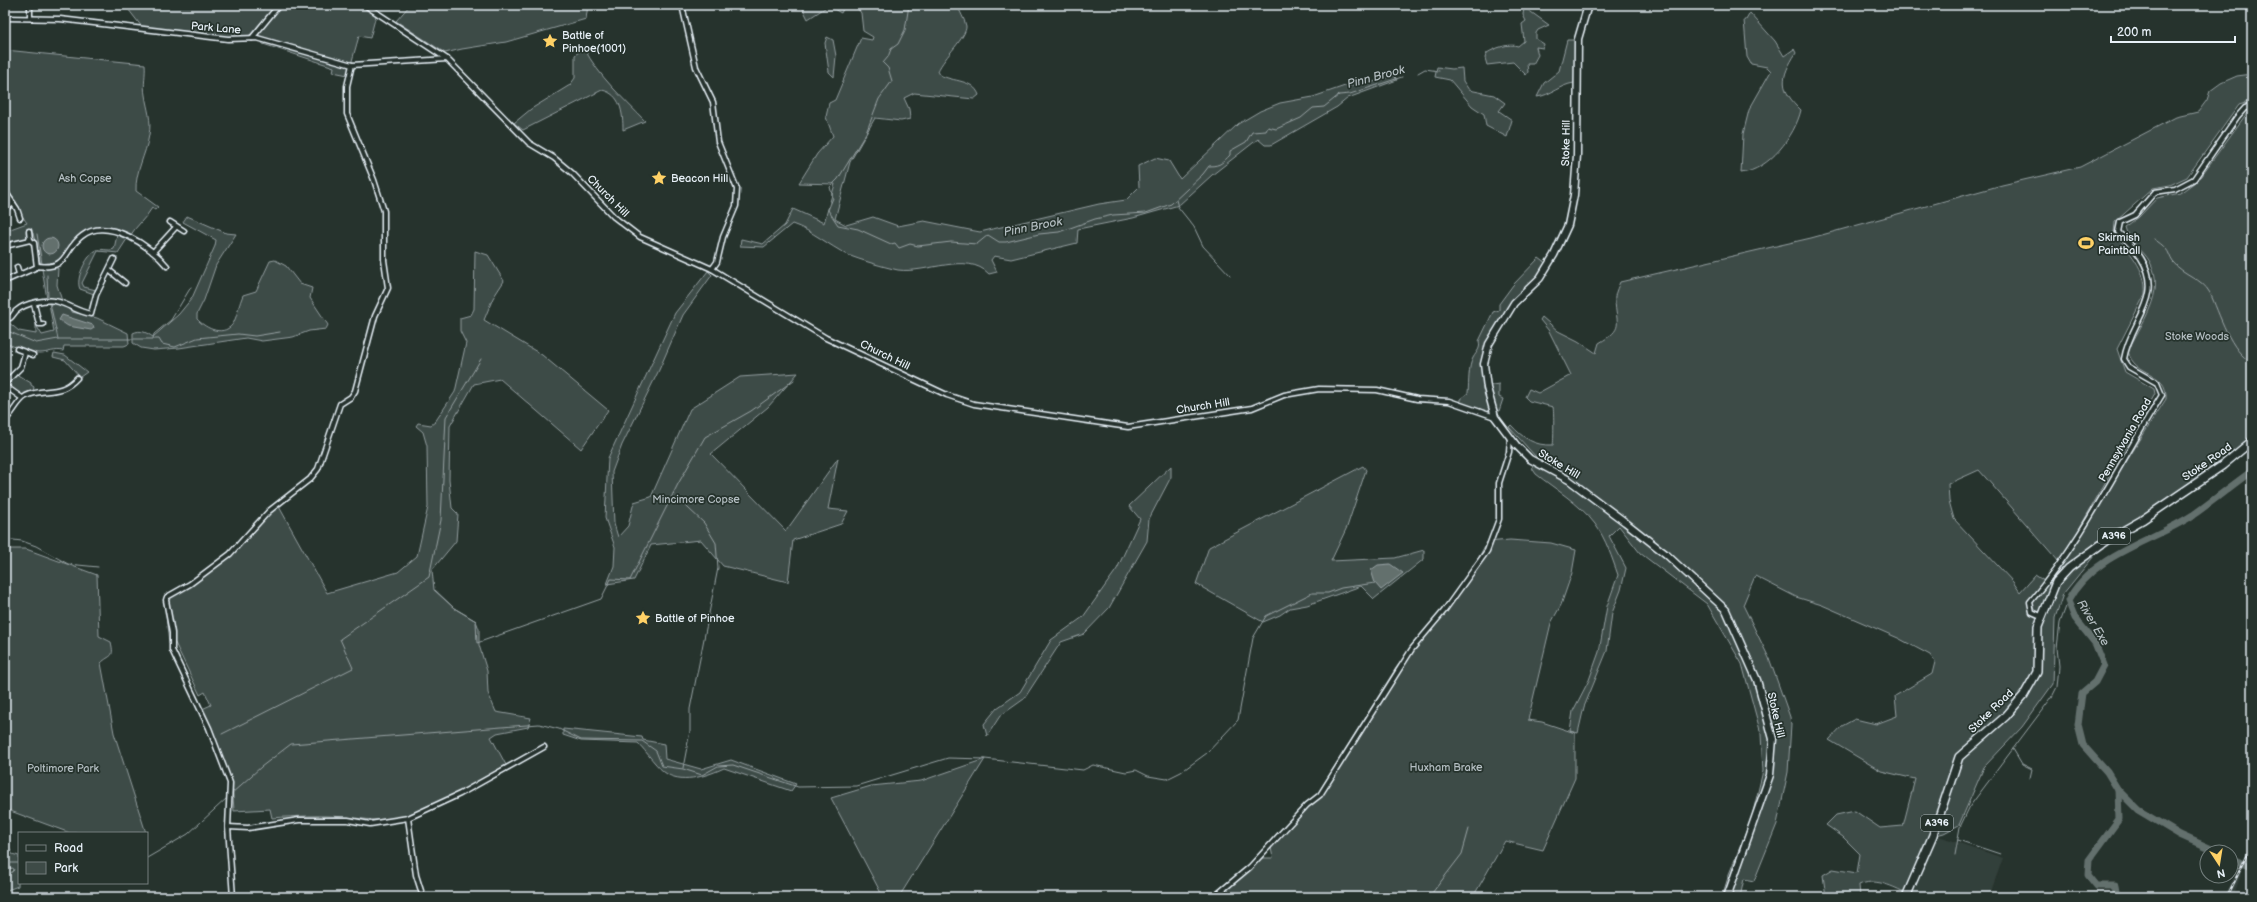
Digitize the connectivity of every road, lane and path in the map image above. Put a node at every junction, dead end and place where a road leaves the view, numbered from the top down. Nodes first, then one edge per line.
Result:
1 (30, 5) edge
2 (279, 5) edge
3 (365, 5) edge
4 (682, 5) edge
5 (1588, 5) edge
6 (5, 18) edge
7 (30, 18) junction
8 (252, 38) junction
9 (447, 59) junction
10 (352, 65) junction
11 (2252, 107) edge
12 (5, 191) edge
13 (13, 203) junction
14 (8, 206) dead end
15 (20, 218) dead end
16 (170, 222) dead end
17 (176, 227) junction
18 (29, 231) dead end
19 (184, 231) dead end
20 (30, 240) junction
21 (5, 246) edge
22 (153, 252) junction
23 (114, 259) dead end
24 (38, 266) junction
25 (167, 266) dead end
26 (17, 267) dead end
27 (712, 269) junction
28 (110, 271) junction
29 (19, 274) junction
30 (5, 281) edge
31 (125, 282) dead end
32 (34, 304) junction
33 (42, 313) dead end
34 (36, 314) junction
35 (5, 318) edge
36 (43, 324) dead end
37 (17, 349) dead end
38 (25, 352) junction
39 (33, 355) dead end
40 (77, 378) dead end
41 (5, 384) edge
42 (59, 390) junction
43 (61, 396) dead end
44 (22, 398) junction
45 (1495, 417) junction
46 (5, 420) edge
47 (1510, 436) junction
48 (2252, 441) edge
49 (1516, 445) junction
50 (1509, 448) junction
51 (2041, 616) junction
52 (544, 747) dead end
53 (408, 818) junction
54 (228, 827) junction
55 (233, 897) edge
56 (423, 897) edge
57 (1214, 897) edge
58 (1727, 897) edge
59 (1906, 897) edge

1 - 7 street
2 - 8 street
3 - 9 street, Church Hill
4 - 27 street
5 - 45 street, Stoke Hill
6 - 7 street, Park Lane
7 - 8 street, Park Lane
8 - 10 street, Park Lane
9 - 10 street, Park Lane
9 - 27 street, Church Hill
10 - 54 street
11 - 51 street, Pennsylvania Road
12 - 13 street
13 - 14 street
13 - 15 street
16 - 17 street
17 - 19 street
17 - 22 street
18 - 20 street
20 - 21 street
20 - 24 street
22 - 24 street
22 - 25 street
23 - 28 street
24 - 29 street
26 - 29 street
27 - 45 street, Church Hill
28 - 31 street
28 - 32 street
29 - 30 street
32 - 34 street
32 - 35 street
33 - 34 street
34 - 36 street
37 - 38 street
38 - 39 street
38 - 41 street
40 - 42 street
41 - 44 street
42 - 43 street
42 - 44 street
44 - 46 street
45 - 47 street, Stoke Hill
47 - 49 street, Stoke Hill
47 - 50 street
48 - 51 main road, Stoke Road / A396
49 - 50 street
49 - 58 street, Stoke Hill
50 - 57 street
51 - 59 main road, Stoke Road / A396
52 - 53 street
53 - 54 street
53 - 56 street
54 - 55 street

